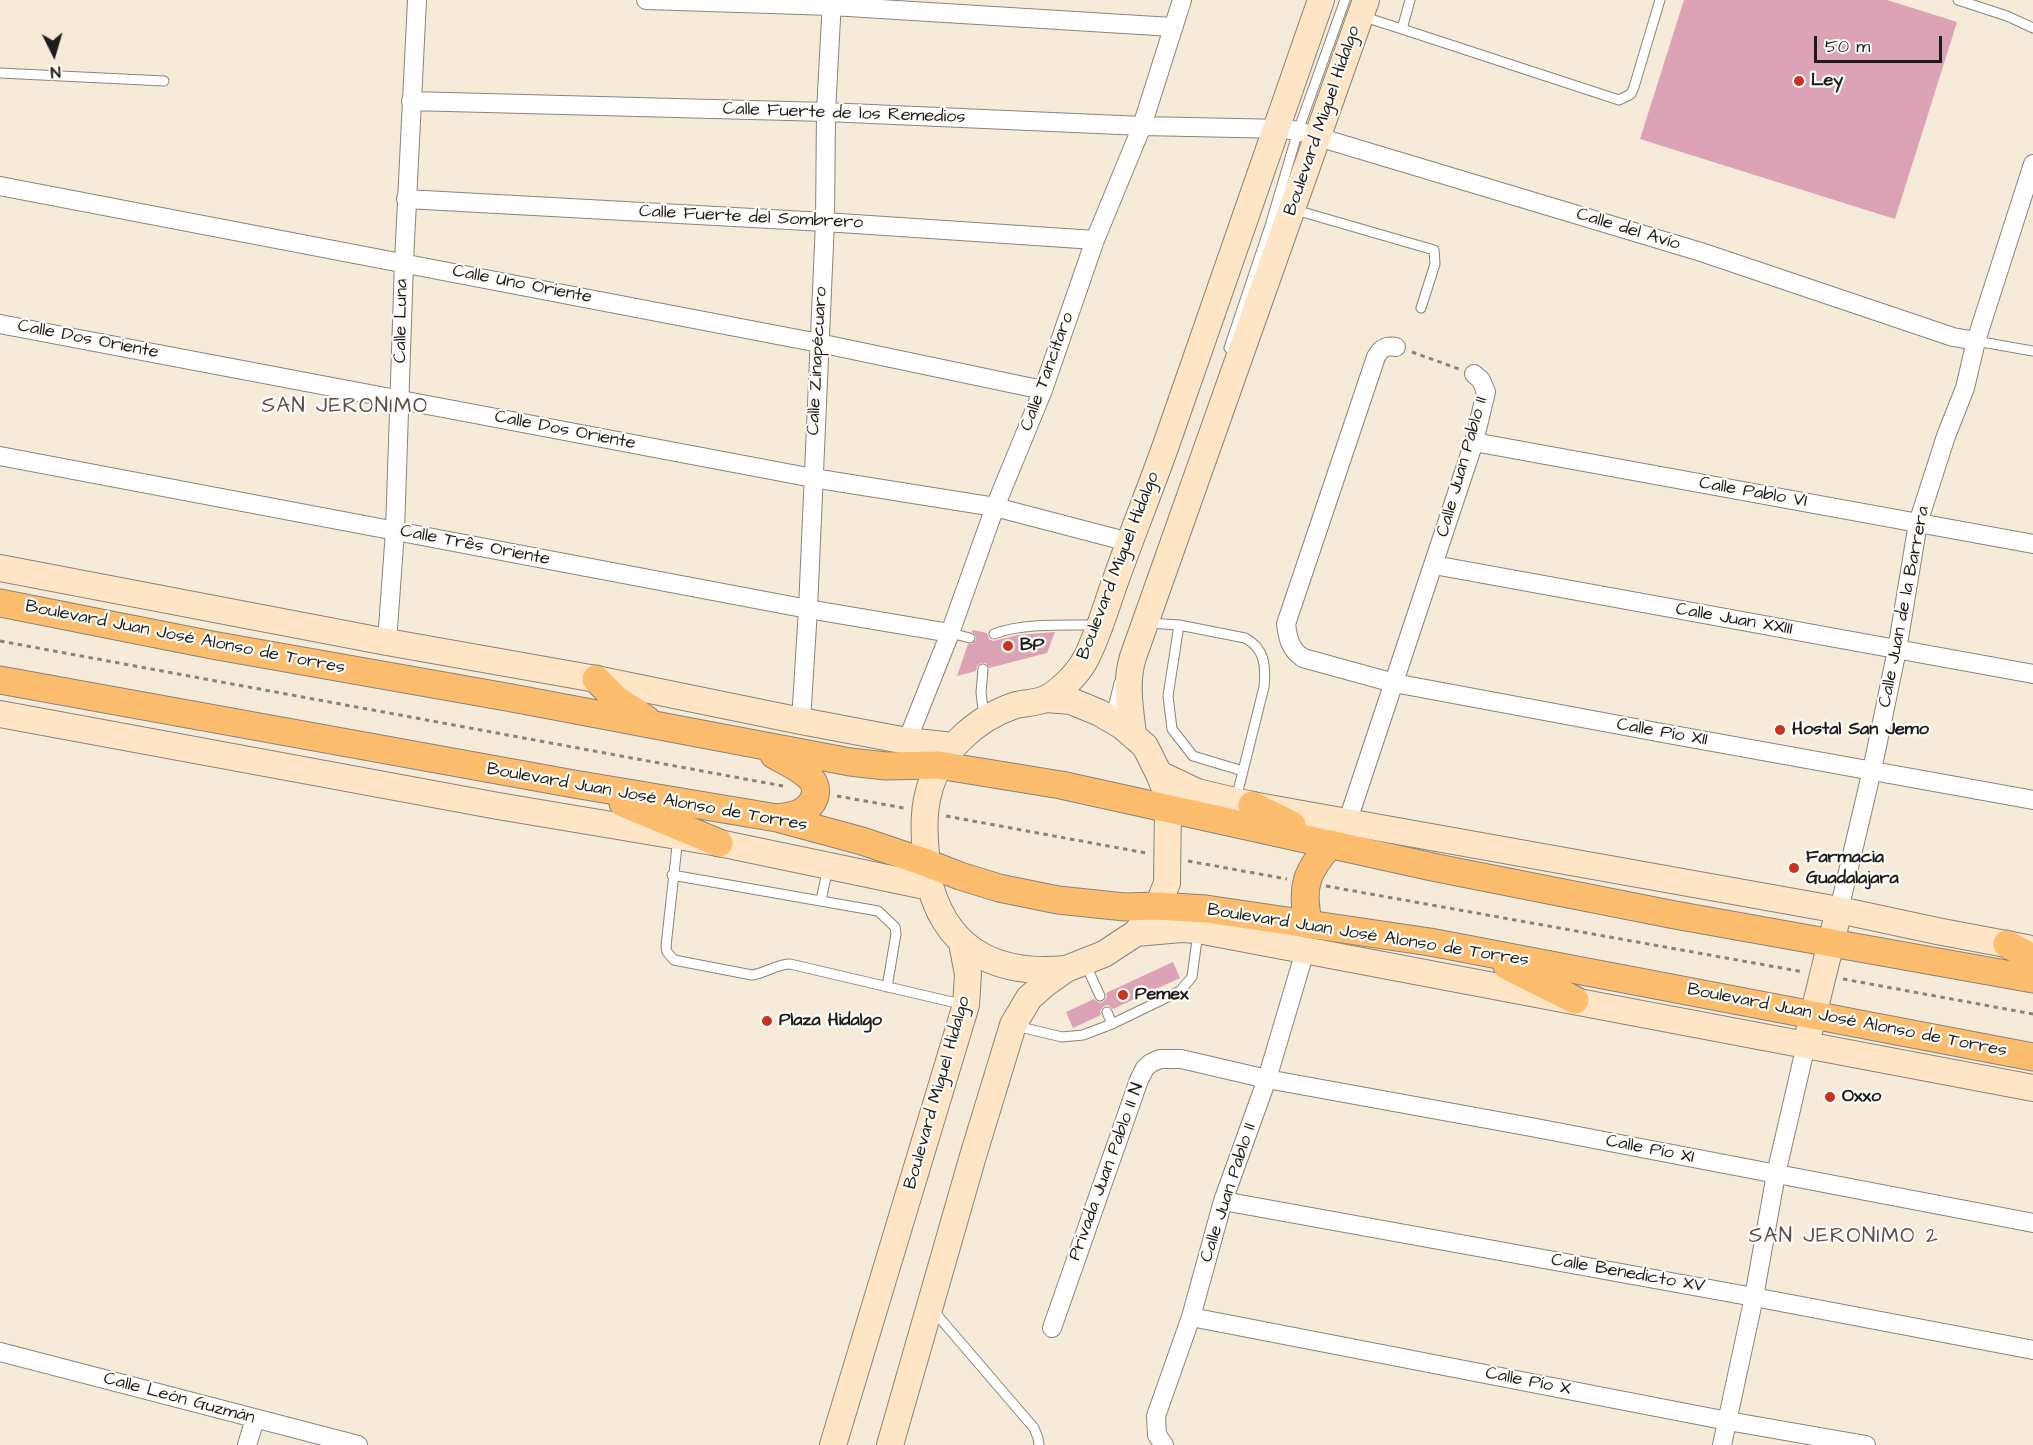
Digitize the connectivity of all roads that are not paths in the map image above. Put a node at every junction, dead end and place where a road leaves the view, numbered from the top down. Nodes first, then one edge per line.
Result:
1 (417, 0) edge
2 (646, 0) edge
3 (1182, 0) edge
4 (1321, 0) edge
5 (1329, 0) edge
6 (1410, 0) edge
7 (1660, 0) edge
8 (1958, 0) edge
9 (832, 3) edge
10 (1357, 5) edge
11 (1172, 27) junction
12 (2033, 28) edge
13 (1402, 29) junction
14 (0, 73) edge
15 (164, 81) dead end
16 (411, 101) junction
17 (826, 112) junction
18 (1142, 126) junction
19 (1294, 131) junction
20 (2033, 164) edge
21 (0, 186) edge
22 (406, 199) junction
23 (1292, 209) junction
24 (825, 222) junction
25 (1095, 240) junction
26 (404, 262) junction
27 (1421, 308) dead end
28 (0, 324) edge
29 (1976, 340) junction
30 (819, 343) junction
31 (1396, 346) road end
32 (2033, 351) edge
33 (1225, 360) dead end
34 (1474, 374) road end
35 (1043, 390) junction
36 (400, 399) junction
37 (1474, 442) junction
38 (0, 456) edge
39 (813, 478) junction
40 (1176, 505) dead end
41 (995, 507) junction
42 (1918, 523) junction
43 (395, 531) junction
44 (1129, 542) junction
45 (2033, 544) edge
46 (1434, 565) junction
47 (0, 568) edge
48 (0, 603) edge
49 (808, 609) junction
50 (1145, 622) junction
51 (1099, 625) junction
52 (1179, 625) junction
53 (950, 633) junction
54 (994, 634) dead end
55 (970, 638) dead end
56 (387, 642) junction
57 (1897, 650) junction
58 (983, 669) dead end
59 (1090, 671) dead end
60 (2033, 675) edge
61 (596, 679) junction
62 (0, 680) edge
63 (1394, 683) junction
64 (1064, 698) junction
65 (0, 714) edge
66 (1111, 718) junction
67 (801, 721) junction
68 (985, 721) junction
69 (657, 725) junction
70 (1133, 734) junction
71 (907, 741) junction
72 (754, 745) junction
73 (946, 755) junction
74 (1872, 770) junction
75 (1243, 771) junction
76 (1159, 774) junction
77 (574, 784) junction
78 (2033, 800) edge
79 (1244, 803) junction
80 (1168, 809) junction
81 (777, 818) junction
82 (1339, 834) junction
83 (678, 837) junction
84 (719, 843) junction
85 (829, 866) junction
86 (672, 875) junction
87 (928, 875) junction
88 (821, 900) junction
89 (1158, 906) junction
90 (1839, 909) junction
91 (1309, 925) junction
92 (1198, 930) junction
93 (1136, 933) junction
94 (1830, 943) junction
95 (2007, 944) junction
96 (970, 948) junction
97 (2033, 949) edge
98 (1305, 951) junction
99 (1479, 952) junction
100 (2033, 958) edge
101 (1076, 966) junction
102 (2033, 979) edge
103 (1033, 980) junction
104 (887, 987) junction
105 (1100, 996) dead end
106 (1575, 1000) junction
107 (966, 1005) junction
108 (1107, 1012) dead end
109 (1813, 1016) junction
110 (1112, 1023) junction
111 (1013, 1025) junction
112 (1806, 1045) junction
113 (2033, 1057) edge
114 (1267, 1078) junction
115 (2033, 1088) edge
116 (1776, 1174) junction
117 (1223, 1201) junction
118 (2033, 1223) edge
119 (1754, 1297) junction
120 (930, 1306) junction
121 (1191, 1317) junction
122 (1052, 1328) dead end
123 (2033, 1350) edge
124 (0, 1352) edge
125 (255, 1419) junction
126 (1728, 1421) junction
127 (1160, 1440) edge
128 (247, 1445) edge
129 (358, 1445) edge
130 (832, 1445) edge
131 (843, 1445) edge
132 (881, 1445) edge
133 (890, 1445) edge
134 (1039, 1445) edge
135 (1722, 1445) edge
136 (1866, 1445) edge

1 - 16 street, Calle Luna
2 - 9 street
3 - 11 street, Calle Tancítaro
4 - 19 street, Boulevard Miguel Hidalgo
5 - 19 lane
6 - 13 lane
7 - 13 lane
8 - 12 lane
9 - 11 street
9 - 17 street, Calle Zinapécuaro
10 - 13 lane
10 - 19 street, Boulevard Miguel Hidalgo
11 - 18 street, Calle Tancítaro
14 - 15 lane
16 - 17 street, Calle Fuerte de los Remedios
16 - 22 street, Calle Luna
17 - 18 street, Calle Fuerte de los Remedios
17 - 24 street, Calle Zinapécuaro
18 - 19 street, Calle Fuerte de los Remedios
18 - 25 street, Calle Tancítaro
19 - 23 street, Boulevard Miguel Hidalgo
19 - 29 street, Calle del Avío
19 - 33 lane
19 - 44 street, Boulevard Miguel Hidalgo
19 - 59 lane
20 - 29 street, Calle Juan de la Barrera
21 - 26 street, Calle Uno Oriente
22 - 24 street, Calle Fuerte del Sombrero
22 - 26 street, Calle Luna
23 - 27 lane
23 - 50 street, Boulevard Miguel Hidalgo
24 - 25 street, Calle Fuerte del Sombrero
24 - 30 street, Calle Zinapécuaro
25 - 35 street, Calle Tancítaro
26 - 30 street, Calle Uno Oriente
26 - 36 street, Calle Luna
28 - 36 street, Calle Dos Oriente
29 - 32 lane
29 - 42 street, Calle Juan de la Barrera
30 - 35 street, Calle Uno Oriente
30 - 39 street, Calle Zinapécuaro
31 - 63 street, Calle Pío XII
34 - 37 street, Calle Juan Pablo II
35 - 41 street, Calle Tancítaro
36 - 39 street, Calle Dos Oriente
36 - 43 street, Calle Luna
37 - 42 street, Calle Pablo VI
37 - 46 street, Calle Juan Pablo II
38 - 43 street, Calle Três Oriente
39 - 41 street, Calle Dos Oriente
39 - 49 street, Calle Zinapécuaro
40 - 66 lane
41 - 44 street, Calle Dos Oriente
41 - 53 street, Calle Tancítaro
42 - 45 street, Calle Pablo VI
42 - 57 street, Calle Juan de la Barrera
43 - 49 street, Calle Três Oriente
43 - 56 street, Calle Luna
44 - 51 street, Boulevard Miguel Hidalgo
46 - 57 street, Calle Juan XXIII
46 - 63 street, Calle Juan Pablo II
47 - 56 street, Boulevard Juan José Alonso de Torres
48 - 69 main road, Boulevard Juan José Alonso de Torres
49 - 53 street, Calle Três Oriente
49 - 67 street, Calle Zinapécuaro
50 - 52 lane
50 - 70 street, Boulevard Miguel Hidalgo
51 - 54 lane
51 - 64 street, Boulevard Miguel Hidalgo
52 - 75 lane
52 - 75 lane
53 - 55 lane
53 - 71 street, Calle Tancítaro
56 - 61 street, Boulevard Juan José Alonso de Torres
57 - 60 street, Calle Juan XXIII
57 - 74 street, Calle Juan de la Barrera
58 - 68 lane
61 - 67 street, Boulevard Juan José Alonso de Torres
61 - 69 main road
62 - 77 main road, Boulevard Juan José Alonso de Torres
63 - 74 street, Calle Pío XII
63 - 82 street, Calle Juan Pablo II
64 - 66 street
64 - 68 street, Boulevard Miguel Hidalgo
65 - 83 street
66 - 70 street
67 - 71 street, Boulevard Juan José Alonso de Torres
68 - 73 street, Boulevard Miguel Hidalgo
69 - 72 main road, Boulevard Juan José Alonso de Torres
70 - 76 street
71 - 73 street, Boulevard Juan José Alonso de Torres
72 - 73 main road, Boulevard Juan José Alonso de Torres
72 - 81 main road
73 - 80 main road, Boulevard Juan José Alonso de Torres
73 - 87 street, Boulevard Miguel Hidalgo
74 - 78 street, Calle Pío XII
74 - 90 street, Calle Juan de la Barrera
75 - 79 lane
76 - 79 street
76 - 80 street
77 - 81 main road, Boulevard Juan José Alonso de Torres
77 - 84 main road
79 - 82 main road
80 - 82 main road, Boulevard Juan José Alonso de Torres
80 - 89 street
81 - 87 main road, Boulevard Juan José Alonso de Torres
82 - 90 street, Boulevard Juan José Alonso de Torres
82 - 91 main road
82 - 94 main road, Boulevard Juan José Alonso de Torres
83 - 84 street
83 - 86 lane
84 - 85 street
85 - 87 street
85 - 88 lane
86 - 88 lane
86 - 104 lane
87 - 89 main road, Boulevard Juan José Alonso de Torres
87 - 96 street, Boulevard Miguel Hidalgo
88 - 104 lane
89 - 91 main road, Boulevard Juan José Alonso de Torres
89 - 93 street
90 - 94 street, Calle Juan de la Barrera
90 - 95 street, Boulevard Juan José Alonso de Torres
91 - 99 main road, Boulevard Juan José Alonso de Torres
92 - 93 street, Boulevard Juan José Alonso de Torres
92 - 98 street, Boulevard Juan José Alonso de Torres
92 - 110 lane
93 - 101 street
94 - 102 main road, Boulevard Juan José Alonso de Torres
94 - 109 street, Calle Juan de la Barrera
95 - 97 street, Boulevard Juan José Alonso de Torres
95 - 100 main road
96 - 103 street
96 - 107 street, Boulevard Miguel Hidalgo
96 - 131 lane
98 - 106 street, Boulevard Juan José Alonso de Torres
98 - 114 street, Calle Juan Pablo II
99 - 106 main road
99 - 109 main road, Boulevard Juan José Alonso de Torres
101 - 103 street
101 - 105 lane
101 - 111 street
103 - 132 lane
104 - 107 lane
106 - 112 street, Boulevard Juan José Alonso de Torres
107 - 130 street, Boulevard Miguel Hidalgo
108 - 110 lane
109 - 112 street, Calle Juan de la Barrera
109 - 113 main road, Boulevard Juan José Alonso de Torres
110 - 111 lane
111 - 120 street
112 - 115 street, Boulevard Juan José Alonso de Torres
112 - 116 street, Calle Juan de la Barrera
114 - 116 street, Calle Pío XI
114 - 117 street, Calle Juan Pablo II
114 - 122 street, Privada Juan Pablo II N
116 - 118 street, Calle Pío XI
116 - 119 street, Calle Juan de la Barrera
117 - 119 street, Calle Benedicto XV
117 - 121 street, Calle Juan Pablo II
119 - 123 street, Calle Benedicto XV
119 - 126 street, Calle Juan de la Barrera
120 - 133 street
120 - 134 lane
121 - 126 street, Calle Pío X
121 - 127 street, Calle Juan Pablo II
124 - 125 street, Calle León Guzmán
125 - 128 street
125 - 129 street, Calle León Guzmán
126 - 135 street, Calle Juan de la Barrera
126 - 136 street, Calle Pío X

